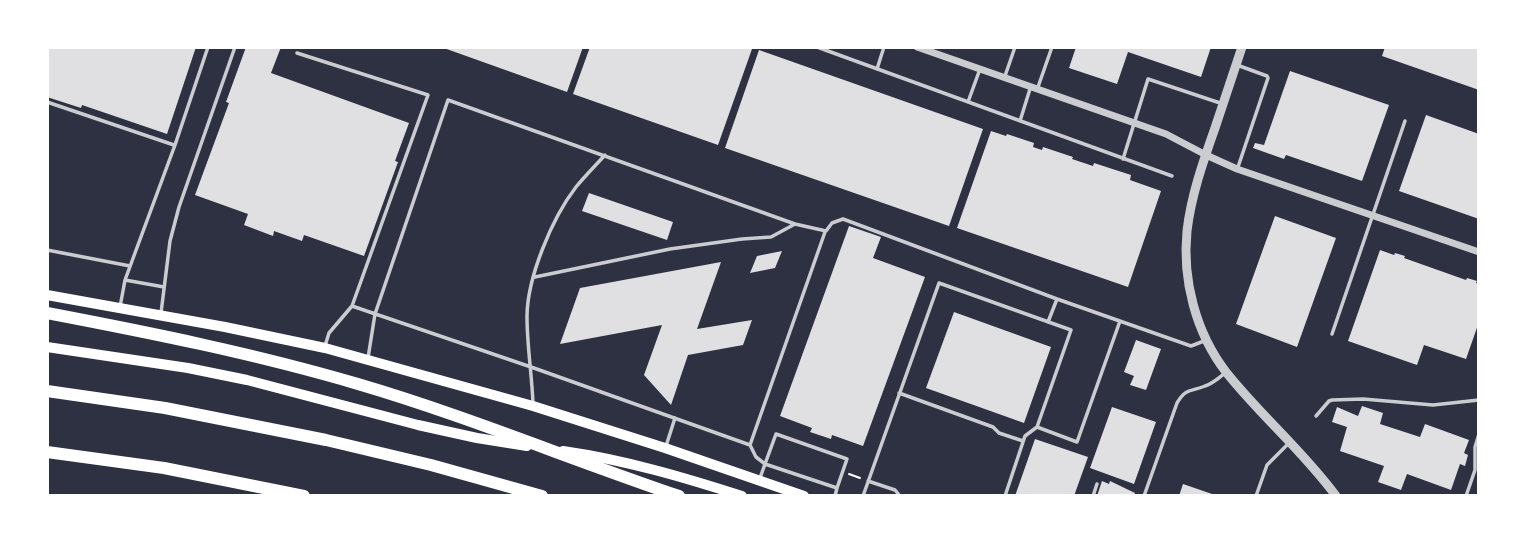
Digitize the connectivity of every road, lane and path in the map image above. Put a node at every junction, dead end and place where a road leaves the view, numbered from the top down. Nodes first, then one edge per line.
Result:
1 (208, 47) edge
2 (235, 47) edge
3 (817, 47) edge
4 (884, 47) edge
5 (917, 47) edge
6 (1015, 47) edge
7 (1052, 47) edge
8 (1242, 47) edge
9 (823, 48) edge
10 (297, 53) dead end
11 (1236, 65) junction
12 (877, 69) junction
13 (979, 69) junction
14 (1004, 78) junction
15 (1034, 88) junction
16 (47, 102) edge
17 (968, 102) junction
18 (1223, 104) junction
19 (1020, 121) junction
20 (1405, 121) dead end
21 (1134, 123) junction
22 (174, 145) junction
23 (605, 155) junction
24 (1206, 155) junction
25 (1123, 159) junction
26 (1237, 169) junction
27 (1172, 176) dead end
28 (1372, 216) junction
29 (795, 224) junction
30 (826, 231) junction
31 (47, 250) edge
32 (1479, 252) edge
33 (130, 266) junction
34 (534, 277) junction
35 (125, 280) junction
36 (164, 287) junction
37 (47, 295) edge
38 (1057, 299) junction
39 (352, 306) junction
40 (120, 307) junction
41 (47, 313) edge
42 (375, 314) junction
43 (161, 316) junction
44 (1119, 321) junction
45 (1048, 322) junction
46 (1332, 334) dead end
47 (1206, 340) junction
48 (47, 347) edge
49 (325, 348) junction
50 (368, 360) junction
51 (531, 367) junction
52 (1227, 372) junction
53 (47, 391) edge
54 (899, 393) junction
55 (1479, 400) edge
56 (533, 406) junction
57 (1316, 416) dead end
58 (675, 418) junction
59 (1037, 427) junction
60 (1479, 434) edge
61 (1023, 441) junction
62 (1290, 442) junction
63 (750, 444) junction
64 (665, 448) junction
65 (47, 452) edge
66 (1477, 455) edge
67 (765, 464) junction
68 (843, 471) junction
69 (759, 480) junction
70 (868, 481) junction
71 (1097, 484) dead end
72 (837, 488) junction
73 (303, 496) edge
74 (542, 496) edge
75 (679, 496) edge
76 (742, 496) edge
77 (804, 496) edge
78 (835, 496) edge
79 (863, 496) edge
80 (900, 496) edge
81 (1005, 496) edge
82 (1093, 496) edge
83 (1144, 496) edge
84 (1256, 496) edge
85 (1336, 496) edge
86 (1466, 496) edge

1 - 22 lane
2 - 36 lane
3 - 9 lane
4 - 12 lane
5 - 13 street
6 - 14 lane
7 - 15 lane
8 - 11 street
9 - 12 lane
10 - 39 lane
11 - 18 street
11 - 26 lane
12 - 17 lane
13 - 14 street
13 - 17 lane
14 - 15 street
15 - 19 lane
15 - 21 street
16 - 22 lane
17 - 19 lane
18 - 21 lane
18 - 24 street
19 - 25 lane
20 - 28 lane
21 - 24 street
21 - 25 lane
22 - 33 lane
23 - 29 lane
23 - 34 lane
23 - 42 lane
24 - 26 street
24 - 47 street
25 - 27 lane
26 - 28 street
28 - 32 street
28 - 46 lane
29 - 30 lane
29 - 34 lane
30 - 38 lane
30 - 63 lane
31 - 33 lane
33 - 35 lane
34 - 51 lane
35 - 36 lane
35 - 40 lane
36 - 43 lane
37 - 40 main road
38 - 44 lane
38 - 45 lane
39 - 42 lane
39 - 49 lane
40 - 43 main road
41 - 75 highway
42 - 50 lane
42 - 51 lane
43 - 49 main road
44 - 47 lane
44 - 59 lane
45 - 54 lane
45 - 59 lane
47 - 52 street
48 - 76 main road
49 - 50 main road
50 - 56 main road
51 - 56 lane
51 - 58 lane
52 - 62 street
52 - 83 lane
53 - 74 highway
54 - 61 lane
54 - 70 lane
55 - 57 lane
56 - 64 main road
58 - 63 lane
58 - 64 lane
59 - 61 lane
60 - 66 lane
61 - 81 lane
62 - 84 lane
62 - 85 street
63 - 67 lane
64 - 69 main road
65 - 73 highway
66 - 86 lane
67 - 68 lane
67 - 69 lane
67 - 72 lane
68 - 70 path
68 - 72 lane
69 - 77 main road
70 - 79 lane
70 - 80 lane
71 - 82 lane
72 - 78 lane

